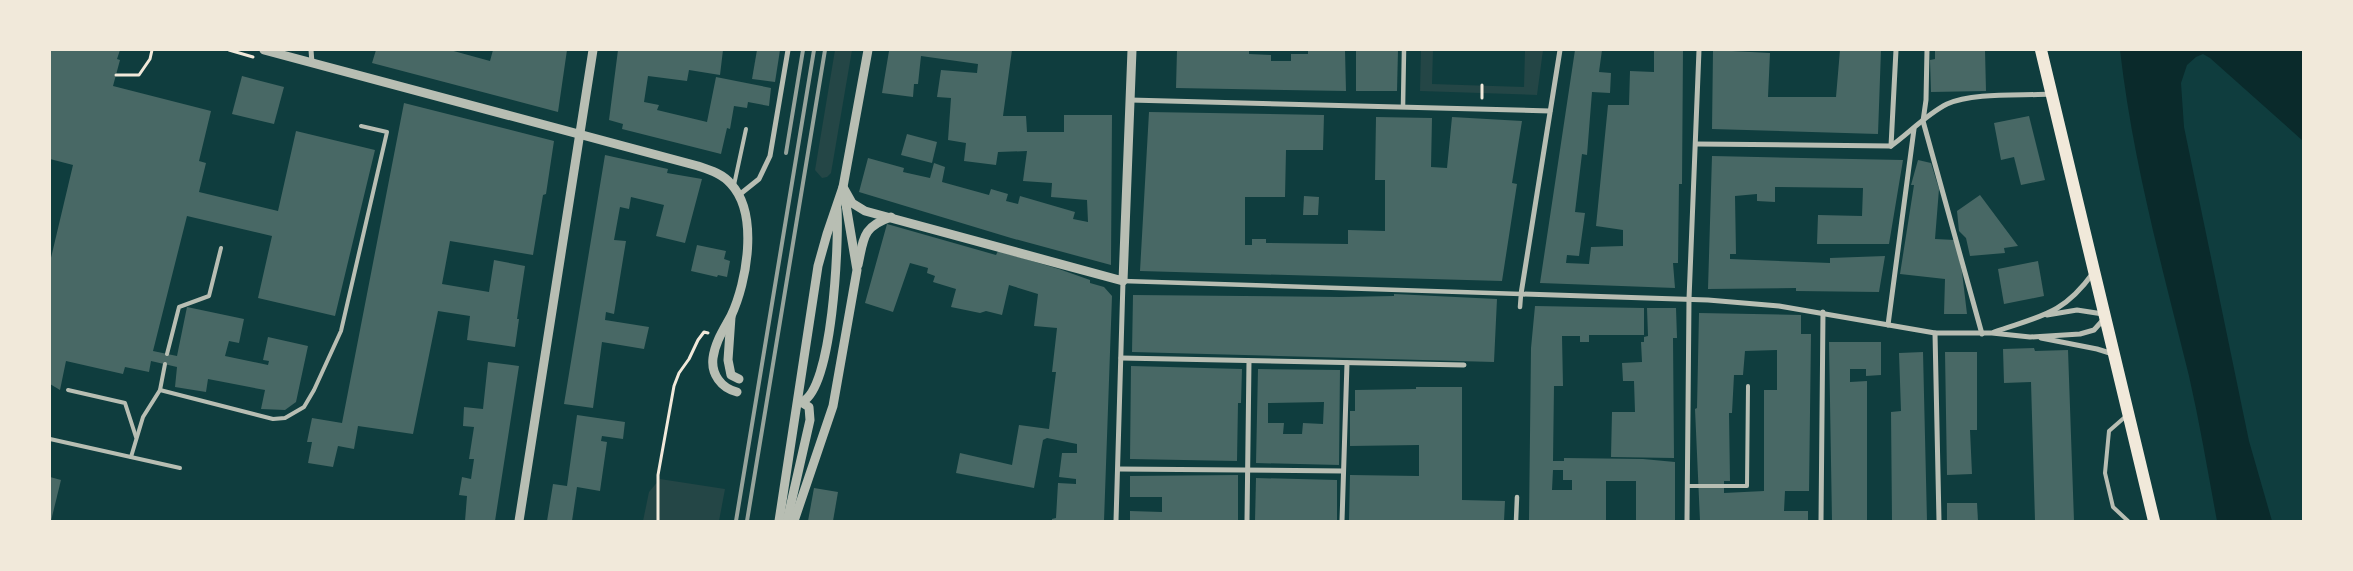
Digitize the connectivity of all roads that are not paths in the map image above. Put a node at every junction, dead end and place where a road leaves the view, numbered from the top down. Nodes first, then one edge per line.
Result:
1 (264, 50) edge
2 (311, 50) edge
3 (593, 50) edge
4 (788, 50) edge
5 (868, 50) edge
6 (1132, 50) edge
7 (1404, 50) edge
8 (1560, 50) edge
9 (1699, 50) edge
10 (1896, 50) edge
11 (1927, 50) edge
12 (2041, 50) edge
13 (312, 63) junction
14 (2052, 94) junction
15 (1130, 100) junction
16 (1403, 106) junction
17 (1550, 111) junction
18 (1923, 121) junction
19 (361, 126) dead end
20 (746, 129) dead end
21 (1914, 129) junction
22 (579, 134) junction
23 (1696, 144) junction
24 (1891, 146) junction
25 (843, 187) junction
26 (737, 191) junction
27 (837, 206) junction
28 (891, 216) junction
29 (221, 248) dead end
30 (857, 270) junction
31 (2095, 271) junction
32 (1123, 280) junction
33 (1521, 294) junction
34 (1689, 299) junction
35 (1520, 307) dead end
36 (1823, 312) junction
37 (731, 315) junction
38 (2047, 315) junction
39 (2105, 315) junction
40 (1888, 325) junction
41 (1992, 333) junction
42 (1935, 334) junction
43 (1982, 334) junction
44 (2030, 337) junction
45 (168, 354) dead end
46 (2114, 355) junction
47 (1121, 358) junction
48 (1249, 361) junction
49 (1347, 363) junction
50 (166, 364) dead end
51 (1464, 366) dead end
52 (821, 374) junction
53 (739, 379) dead end
54 (1748, 386) dead end
55 (68, 390) dead end
56 (160, 390) junction
57 (804, 390) dead end
58 (736, 392) dead end
59 (2129, 414) junction
60 (136, 437) junction
61 (50, 439) edge
62 (131, 457) junction
63 (180, 468) dead end
64 (1118, 469) junction
65 (1248, 470) junction
66 (1343, 471) junction
67 (1687, 486) junction
68 (1517, 497) dead end
69 (519, 521) edge
70 (779, 521) edge
71 (787, 521) edge
72 (794, 521) edge
73 (1116, 521) edge
74 (1247, 521) edge
75 (1342, 521) edge
76 (1516, 521) edge
77 (1687, 521) edge
78 (1821, 521) edge
79 (1939, 521) edge
80 (2128, 521) edge
81 (2154, 521) edge

1 - 13 street
2 - 13 street
3 - 22 street
4 - 26 street
5 - 25 street
6 - 15 street
7 - 16 street
8 - 17 street
9 - 23 street
10 - 24 street
11 - 18 street
12 - 14 main road
13 - 22 street
14 - 18 street
14 - 31 main road
15 - 16 street
15 - 32 street
16 - 17 street
17 - 33 street
18 - 21 street
18 - 43 street
19 - 56 lane
20 - 26 lane
21 - 24 street
21 - 40 street
22 - 26 street
22 - 69 street
23 - 24 street
23 - 34 street
25 - 27 street
25 - 28 street
25 - 30 street
26 - 37 street
27 - 52 street
27 - 70 street
28 - 30 street
28 - 32 street
29 - 45 lane
30 - 72 street
31 - 38 street
31 - 39 main road
32 - 33 street
32 - 47 street
33 - 34 street
33 - 35 street
34 - 36 street
34 - 67 street
36 - 40 street
36 - 78 street
37 - 53 street
37 - 58 street
38 - 39 street
38 - 41 street
39 - 44 street
39 - 46 main road
40 - 42 street
41 - 43 street
41 - 44 street
42 - 43 street
42 - 79 street
44 - 46 street
46 - 59 main road
47 - 48 street
47 - 64 street
48 - 49 street
48 - 65 street
49 - 51 street
49 - 66 street
50 - 56 lane
52 - 57 street
52 - 71 street
54 - 67 lane
55 - 60 lane
56 - 60 lane
59 - 80 lane
59 - 81 main road
60 - 62 lane
61 - 62 lane
62 - 63 lane
64 - 65 street
64 - 73 street
65 - 66 street
65 - 74 street
66 - 75 street
67 - 77 street
68 - 76 street

